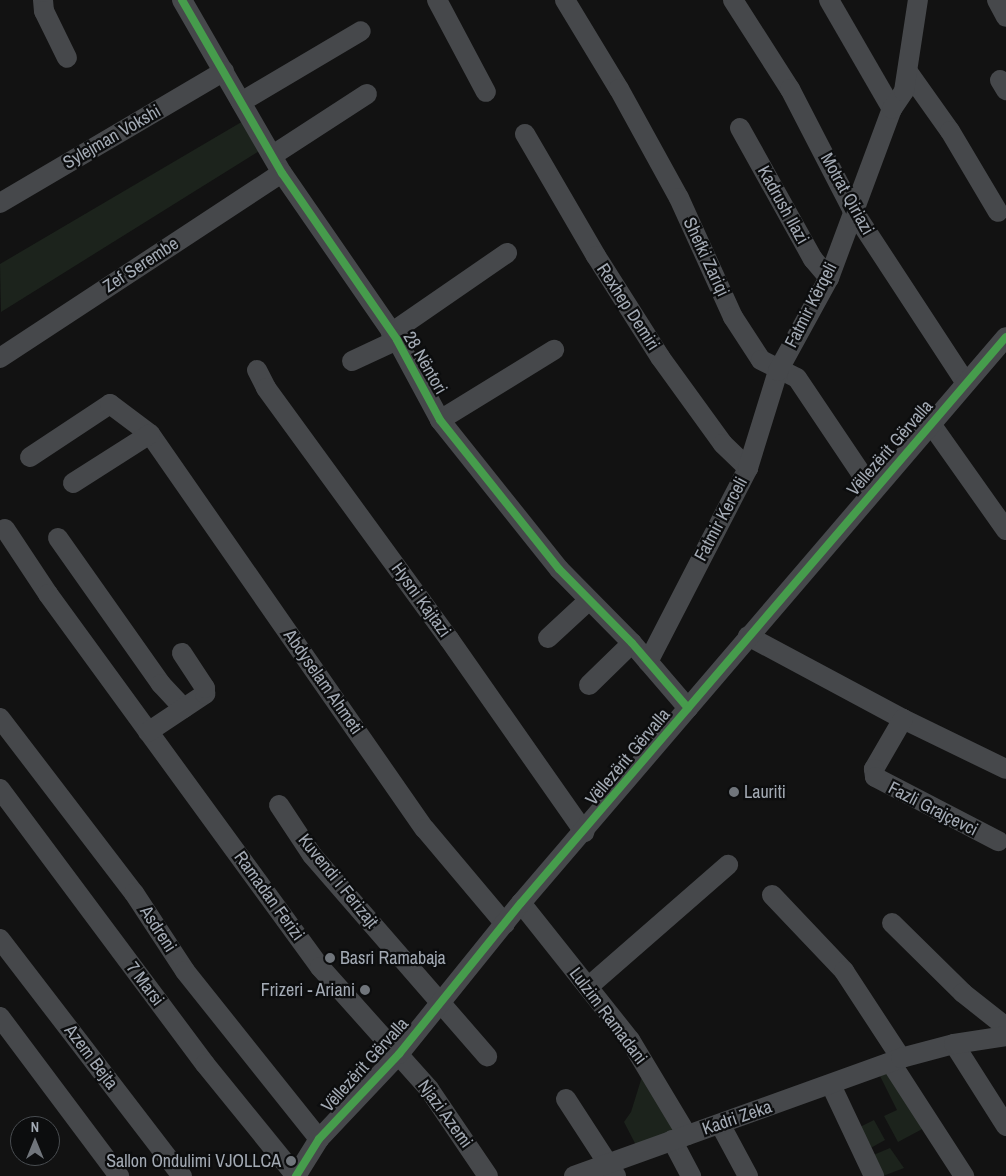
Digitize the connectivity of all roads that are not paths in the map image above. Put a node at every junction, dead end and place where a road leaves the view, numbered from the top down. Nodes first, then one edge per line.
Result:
1 (43, 0) edge
2 (437, 0) edge
3 (565, 0) edge
4 (733, 0) edge
5 (828, 0) edge
6 (997, 0) edge
7 (189, 2) edge
8 (914, 3) edge
9 (1006, 17) edge
10 (361, 31) dead end
11 (67, 58) dead end
12 (224, 71) junction
13 (908, 72) junction
14 (486, 92) dead end
15 (367, 94) dead end
16 (241, 102) junction
17 (892, 109) junction
18 (740, 128) dead end
19 (525, 134) dead end
20 (273, 155) junction
21 (282, 173) junction
22 (0, 202) edge
23 (852, 209) junction
24 (998, 212) dead end
25 (507, 253) dead end
26 (829, 278) junction
27 (394, 336) junction
28 (1006, 337) edge
29 (554, 350) dead end
30 (0, 358) edge
31 (352, 361) dead end
32 (258, 370) dead end
33 (778, 370) junction
34 (966, 383) junction
35 (440, 420) junction
36 (931, 424) junction
37 (150, 434) junction
38 (30, 457) dead end
39 (748, 468) junction
40 (73, 483) dead end
41 (873, 491) junction
42 (5, 529) dead end
43 (1006, 530) edge
44 (58, 538) dead end
45 (588, 601) junction
46 (748, 636) junction
47 (548, 638) dead end
48 (632, 643) junction
49 (182, 653) dead end
50 (648, 662) junction
51 (589, 684) dead end
52 (183, 708) junction
53 (688, 708) junction
54 (0, 718) edge
55 (903, 719) junction
56 (148, 732) junction
57 (1006, 769) edge
58 (0, 789) edge
59 (279, 805) dead end
60 (584, 832) junction
61 (998, 841) dead end
62 (728, 865) dead end
63 (772, 895) dead end
64 (521, 903) junction
65 (892, 923) dead end
66 (505, 924) junction
67 (0, 939) edge
68 (588, 987) junction
69 (440, 1000) junction
70 (0, 1016) edge
71 (1006, 1028) edge
72 (1006, 1036) edge
73 (954, 1044) junction
74 (399, 1054) junction
75 (487, 1056) dead end
76 (896, 1061) junction
77 (831, 1085) junction
78 (566, 1099) dead end
79 (720, 1124) junction
80 (1006, 1126) edge
81 (680, 1138) junction
82 (319, 1139) junction
83 (612, 1169) edge
84 (113, 1174) edge
85 (182, 1176) edge
86 (296, 1176) edge
87 (488, 1176) edge
88 (574, 1176) edge
89 (691, 1176) edge
90 (748, 1176) edge
91 (874, 1176) edge
92 (964, 1176) edge

1 - 11 street
2 - 14 street
3 - 33 street, Shefki Zariqi
4 - 23 street, Motrat Qiriazi
5 - 17 street
6 - 9 street
7 - 12 street, 28 Nëntori
8 - 13 street, Fatmir Kërqeli
10 - 16 street
12 - 16 street, 28 Nëntori
12 - 22 street, Sylejman Vokshi
13 - 17 street, Fatmir Kërqeli
13 - 24 street
15 - 20 street
16 - 20 street, 28 Nëntori
17 - 23 street, Fatmir Kërqeli
18 - 26 street, Kadrush Ilazi
19 - 39 street, Rexhep Demiri
20 - 21 street, 28 Nëntori
21 - 27 street, 28 Nëntori
21 - 30 street, Zef Serembe
23 - 26 street, Fatmir Kërqeli
23 - 34 street, Motrat Qiriazi
25 - 27 street, 28 Nëntori
26 - 33 street, Fatmir Kërqeli
27 - 31 street, 28 Nëntori
27 - 35 street, 28 Nëntori
28 - 34 street, Vëllezërit Gërvalla
29 - 35 street, 28 Nëntori
32 - 60 street, Hysni Kajtazi
33 - 39 street, Fatmir Kerceli
33 - 41 street, Shefki Zariqi
34 - 36 street, Vëllezërit Gërvalla
35 - 45 street, 28 Nëntori
36 - 41 street, Vëllezërit Gërvalla
36 - 43 street
37 - 38 street, Abdyselam Ahmeti
37 - 40 street
37 - 66 street, Abdyselam Ahmeti
39 - 50 street, Fatmir Kerceli
41 - 46 street, Vëllezërit Gërvalla
42 - 56 street, Ramadan Ferizi
44 - 52 street
45 - 47 street
45 - 48 street, 28 Nëntori
46 - 53 street, Vëllezërit Gërvalla
46 - 55 street
48 - 50 street, 28 Nëntori
48 - 51 street
49 - 52 street
50 - 53 street, 28 Nëntori
52 - 56 street
53 - 60 street, Vëllezërit Gërvalla
54 - 82 street, Asdreni
55 - 57 street
55 - 61 street, Fazli Grajçevci
56 - 74 street, Ramadan Ferizi
58 - 86 street, 7 Marsi
59 - 69 street, Kuvendi i Ferizajt
60 - 64 street, Vëllezërit Gërvalla
62 - 68 street
63 - 76 street
64 - 66 street, Vëllezërit Gërvalla
64 - 68 street, Lulzim Ramadani
65 - 71 street
66 - 69 street, Vëllezërit Gërvalla
67 - 85 street, Azem Bejta
68 - 81 street, Lulzim Ramadani
69 - 74 street, Vëllezërit Gërvalla
69 - 75 street, Kuvendi i Ferizajt
70 - 84 street
72 - 73 street, Kadri Zeka
73 - 76 street, Kadri Zeka
73 - 80 street
74 - 82 street, Vëllezërit Gërvalla
74 - 87 street, Njazi Azemi
76 - 77 street, Kadri Zeka
76 - 92 street
77 - 79 street, Kadri Zeka
77 - 91 street
78 - 83 street
79 - 81 street, Kadri Zeka
79 - 90 street
81 - 83 street, Kadri Zeka
81 - 89 street, Lulzim Ramadani
82 - 86 street, Vëllezërit Gërvalla
83 - 88 street, Kadri Zeka

